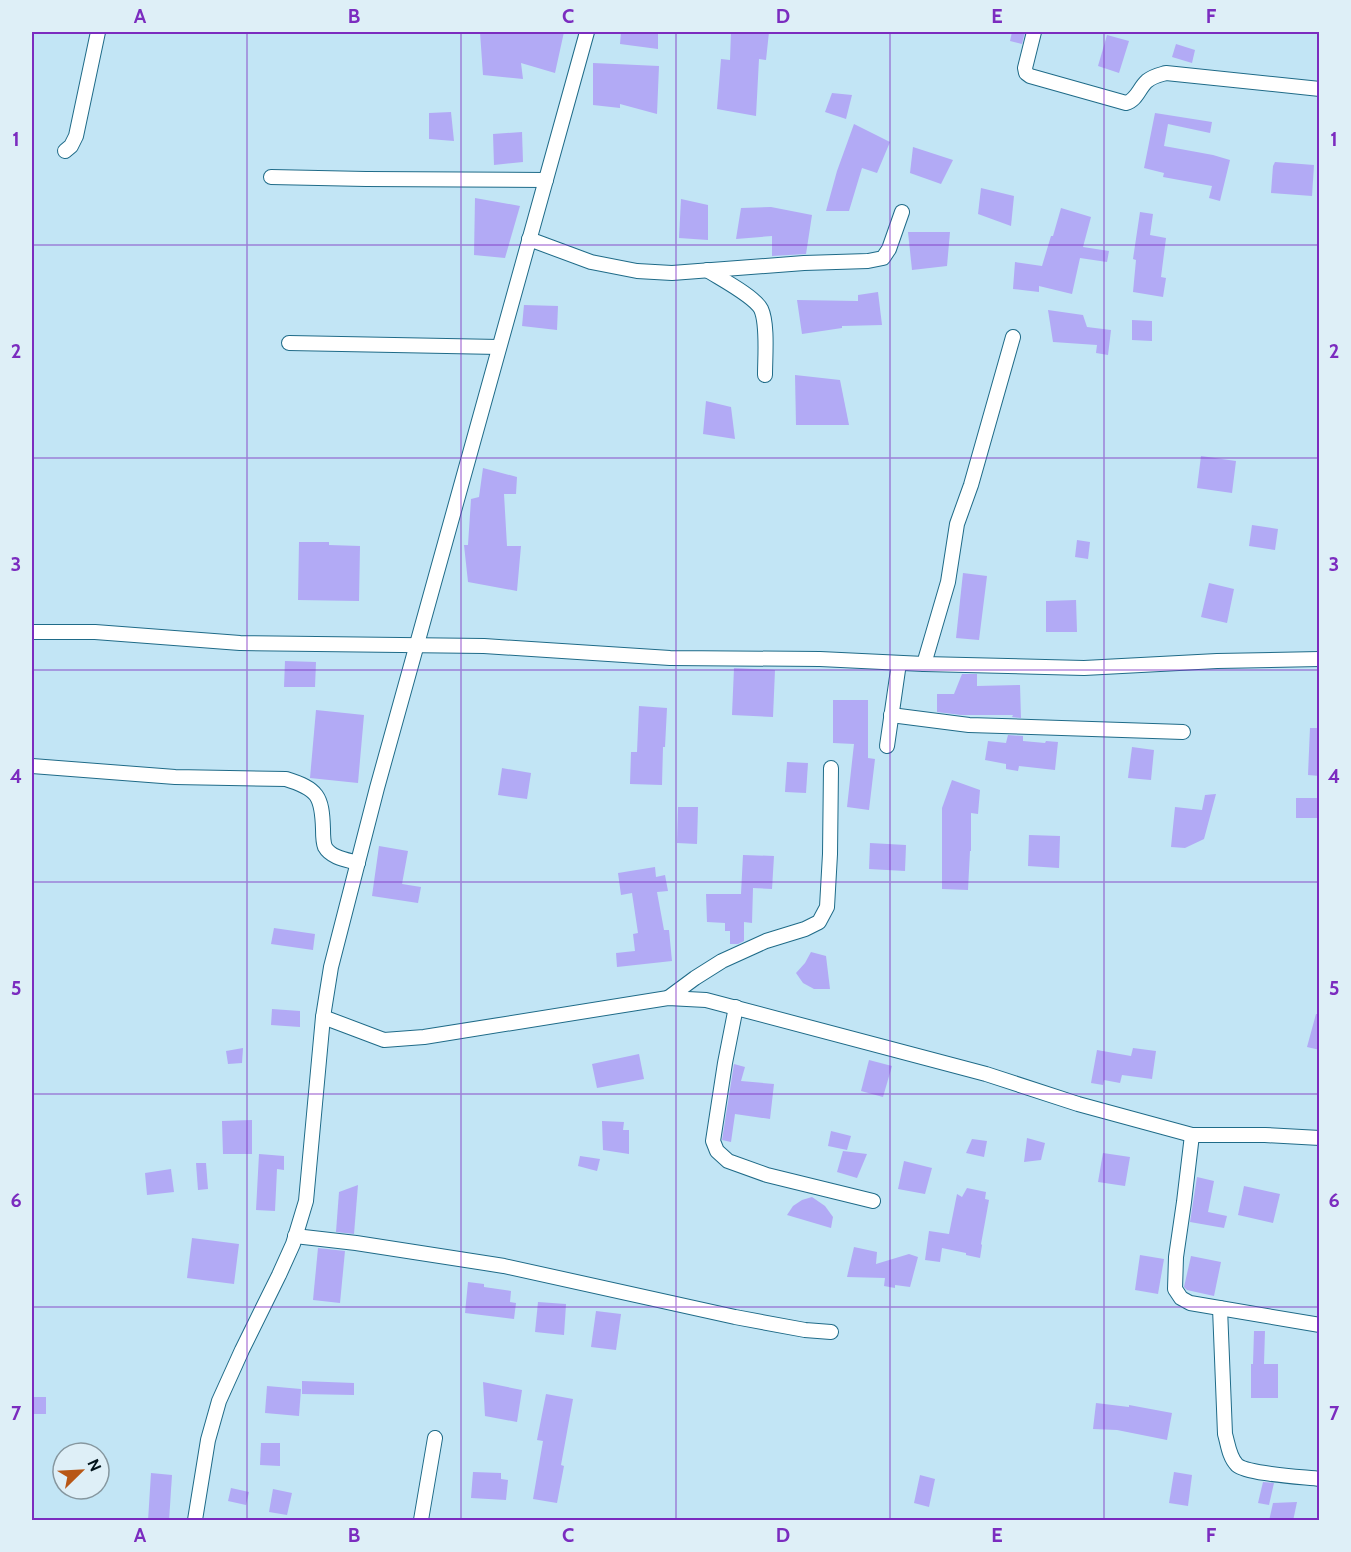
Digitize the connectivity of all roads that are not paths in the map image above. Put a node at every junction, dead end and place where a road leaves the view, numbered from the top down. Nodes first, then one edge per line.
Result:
1 (98, 32) edge
2 (587, 32) edge
3 (1034, 32) edge
4 (1320, 89) edge
5 (65, 151) dead end
6 (271, 177) dead end
7 (546, 180) junction
8 (902, 212) dead end
9 (529, 239) junction
10 (707, 270) junction
11 (1013, 337) dead end
12 (289, 343) dead end
13 (499, 347) junction
14 (765, 375) dead end
15 (32, 632) edge
16 (417, 645) junction
17 (1320, 658) edge
18 (899, 663) junction
19 (924, 664) junction
20 (891, 715) junction
21 (1183, 732) dead end
22 (886, 746) dead end
23 (32, 766) edge
24 (831, 768) dead end
25 (358, 863) junction
26 (668, 998) junction
27 (736, 1007) junction
28 (323, 1017) junction
29 (1192, 1135) junction
30 (1320, 1138) edge
31 (873, 1201) dead end
32 (295, 1236) junction
33 (1220, 1308) junction
34 (1320, 1325) edge
35 (831, 1332) dead end
36 (435, 1438) dead end
37 (1320, 1479) edge
38 (195, 1521) edge
39 (421, 1521) edge

1 - 5 street
2 - 7 street
3 - 4 street
6 - 7 street
7 - 9 street
8 - 10 street
9 - 10 street
9 - 13 street
10 - 14 street
11 - 19 street
12 - 13 street
13 - 16 street
15 - 16 street
16 - 18 street
16 - 25 street
17 - 19 street
18 - 19 street
18 - 20 street
20 - 21 street
20 - 22 street
23 - 25 street
24 - 26 street
25 - 28 street
26 - 27 street
26 - 28 street
27 - 29 street
27 - 31 street
28 - 32 street
29 - 30 street
29 - 33 street
32 - 35 street
32 - 38 street
33 - 34 street
33 - 37 street
36 - 39 street

